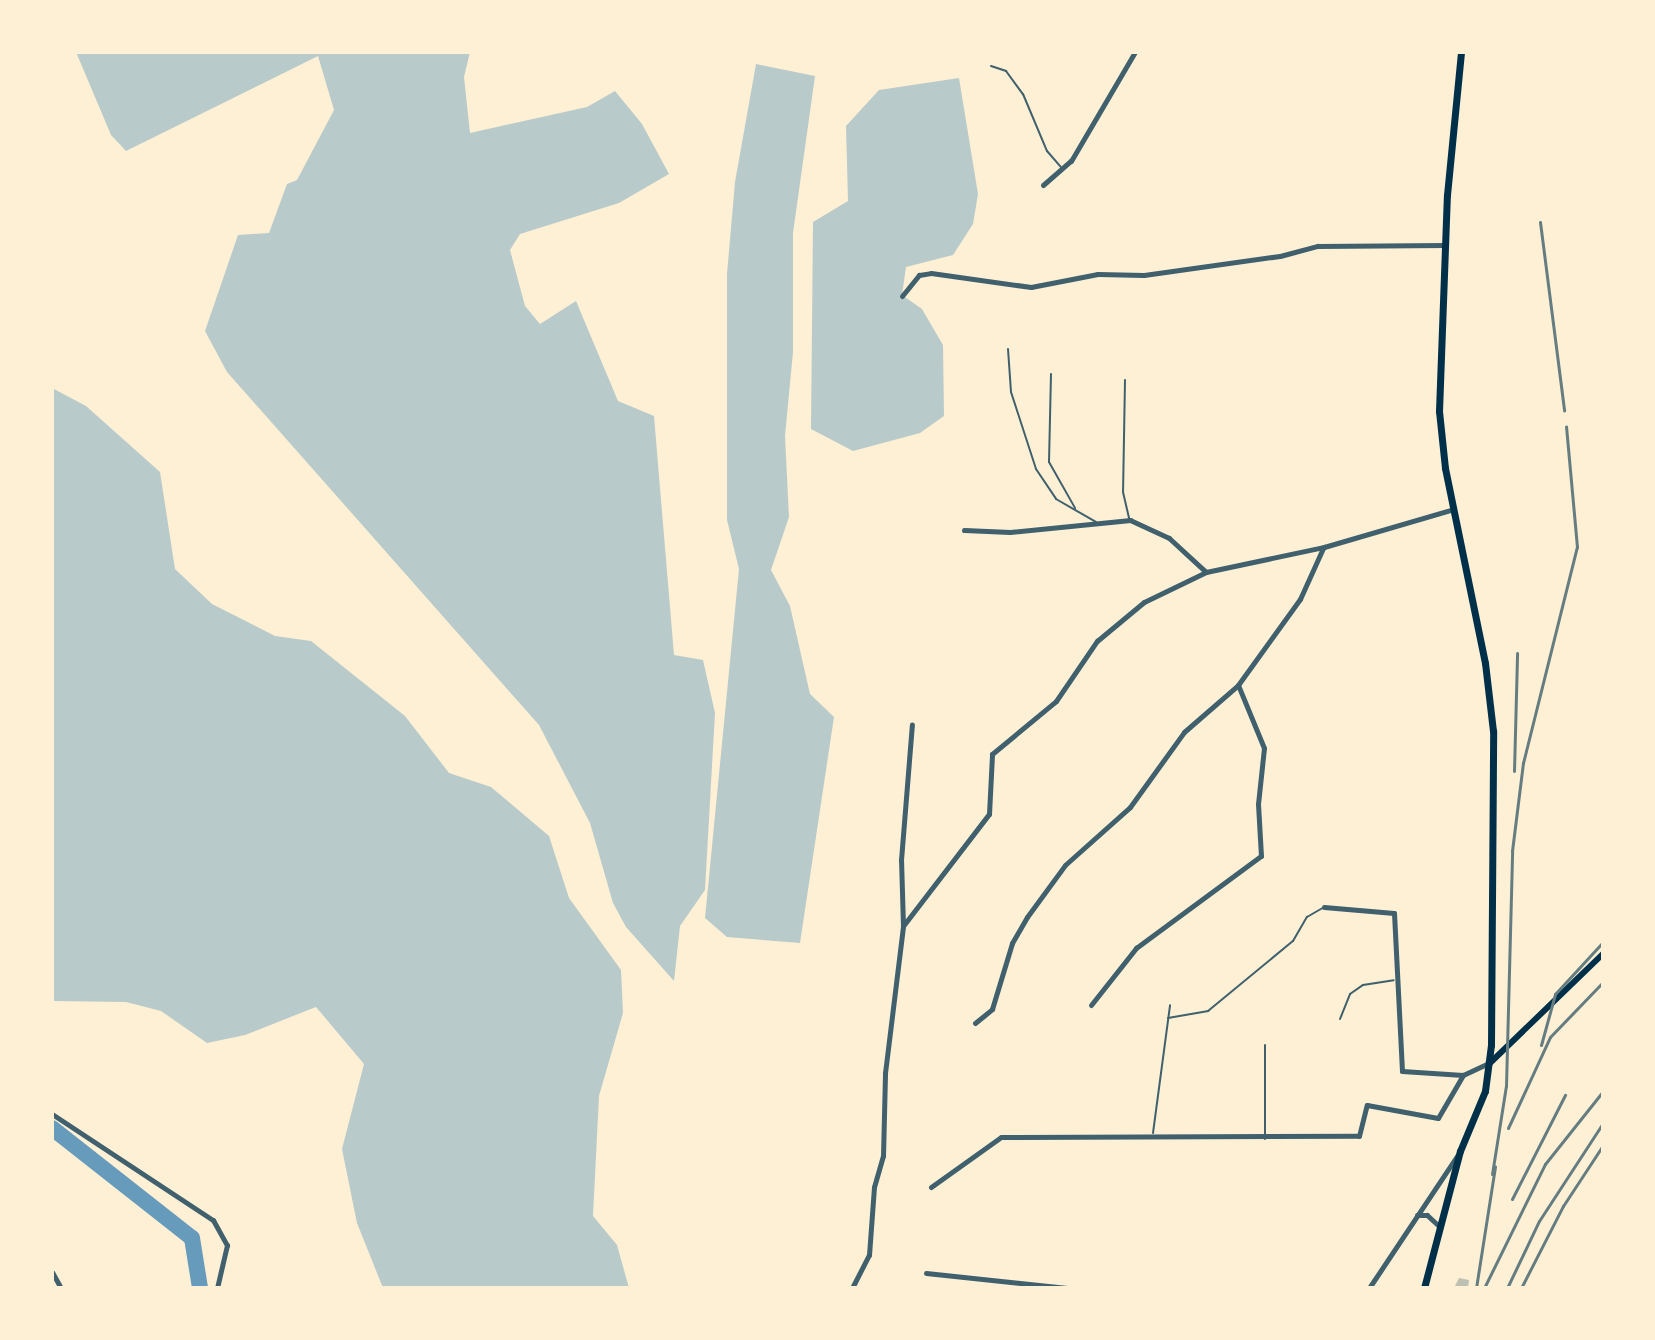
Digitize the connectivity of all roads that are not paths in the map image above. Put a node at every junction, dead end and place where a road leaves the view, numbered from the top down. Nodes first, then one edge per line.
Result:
1 (1135, 52) edge
2 (1461, 52) edge
3 (991, 66) dead end
4 (1062, 168) junction
5 (1043, 185) dead end
6 (1445, 245) junction
7 (902, 296) dead end
8 (1008, 349) dead end
9 (1051, 374) dead end
10 (1125, 380) dead end
11 (1075, 509) junction
12 (1454, 509) junction
13 (1130, 520) junction
14 (1099, 524) junction
15 (964, 530) dead end
16 (1324, 547) junction
17 (1206, 572) junction
18 (1238, 685) junction
19 (912, 724) dead end
20 (1324, 907) joint
21 (903, 926) junction
22 (1603, 954) edge
23 (1400, 979) junction
24 (1091, 1005) dead end
25 (1170, 1005) dead end
26 (1168, 1018) junction
27 (1340, 1019) dead end
28 (975, 1023) dead end
29 (1265, 1045) dead end
30 (1490, 1063) junction
31 (1463, 1075) junction
32 (52, 1114) edge
33 (1153, 1133) junction
34 (1265, 1139) junction
35 (1460, 1151) junction
36 (931, 1187) dead end
37 (1416, 1215) junction
38 (1440, 1227) junction
39 (52, 1272) edge
40 (926, 1273) dead end
41 (1039, 1287) edge
42 (61, 1288) edge
43 (217, 1288) edge
44 (852, 1288) edge
45 (1067, 1288) edge
46 (1369, 1288) edge
47 (1424, 1288) edge

1 - 4 street
2 - 6 main road
3 - 4 lane
4 - 5 street
6 - 7 street
6 - 12 main road
8 - 11 lane
9 - 11 lane
10 - 13 lane
11 - 14 lane
12 - 16 street
12 - 30 main road
13 - 14 street
13 - 17 street
14 - 15 street
16 - 17 street
16 - 18 street
17 - 21 street
18 - 24 street
18 - 28 street
19 - 21 street
20 - 23 street
20 - 26 lane
21 - 44 street
22 - 30 main road
23 - 27 lane
23 - 31 street
25 - 26 lane
26 - 33 lane
29 - 34 lane
30 - 31 street
30 - 35 main road
31 - 34 street
32 - 43 street
33 - 34 street
33 - 36 street
35 - 37 street
35 - 38 main road
37 - 38 street
37 - 46 street
38 - 47 main road
39 - 42 street
40 - 41 street
41 - 45 street

